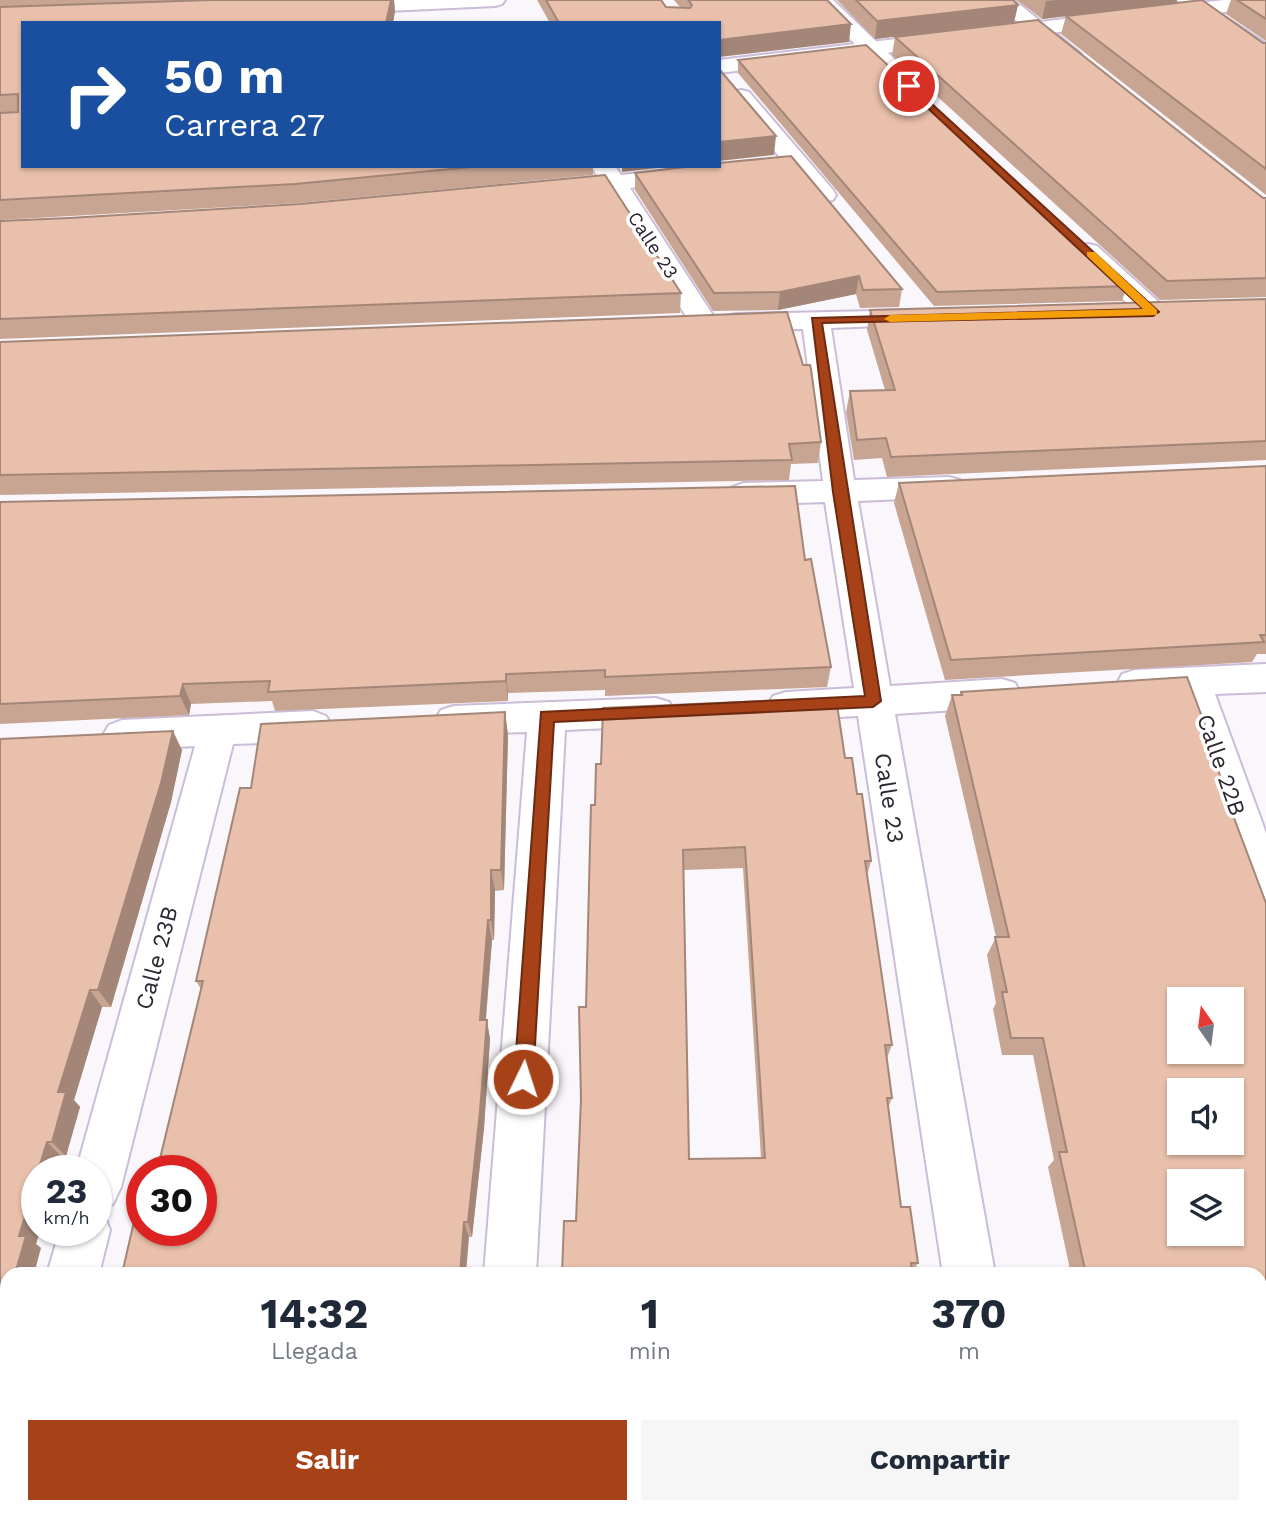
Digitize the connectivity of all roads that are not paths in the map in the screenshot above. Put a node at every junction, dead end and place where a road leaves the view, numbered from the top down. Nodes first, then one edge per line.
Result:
1 (495, 0) edge
2 (822, 0) edge
3 (1001, 0) edge
4 (1266, 1) edge
5 (330, 5) edge
6 (1193, 5) edge
7 (403, 14) edge
8 (1037, 28) junction
9 (869, 48) junction
10 (1266, 54) edge
11 (721, 69) edge
12 (721, 71) edge
13 (1091, 72) edge
14 (920, 96) edge
15 (796, 162) junction
16 (770, 165) edge
17 (705, 173) edge
18 (608, 175) edge
19 (531, 192) edge
20 (839, 214) edge
21 (1072, 237) edge
22 (929, 311) edge
23 (1113, 313) edge
24 (816, 320) junction
25 (977, 486) edge
26 (840, 492) junction
27 (716, 494) edge
28 (1266, 678) edge
29 (1192, 680) junction
30 (1095, 687) edge
31 (1040, 690) edge
32 (873, 701) junction
33 (751, 707) edge
34 (683, 710) edge
35 (547, 717) junction
36 (424, 722) edge
37 (341, 725) edge
38 (218, 730) junction
39 (82, 737) edge
40 (1266, 890) edge
41 (105, 1155) edge
42 (81, 1246) edge
43 (75, 1267) edge
44 (510, 1267) edge
45 (968, 1267) edge

1 - 7 street
2 - 9 street
3 - 8 street
4 - 6 street
5 - 7 street
6 - 8 street
6 - 10 street
8 - 9 street
8 - 13 street
9 - 11 street
9 - 14 street
12 - 15 street
15 - 16 street
15 - 20 street
17 - 18 street
18 - 19 street
18 - 24 street, Calle 23
21 - 23 street
22 - 24 street
24 - 26 street, Calle 23
25 - 26 street
26 - 27 street
26 - 32 street, Calle 23
28 - 29 street
29 - 30 street
29 - 40 street, Calle 22B
31 - 32 street
32 - 33 street
32 - 45 street, Calle 23
34 - 35 street
35 - 36 street
35 - 44 street
37 - 38 street
38 - 39 street
38 - 41 street, Calle 23B
42 - 43 street

